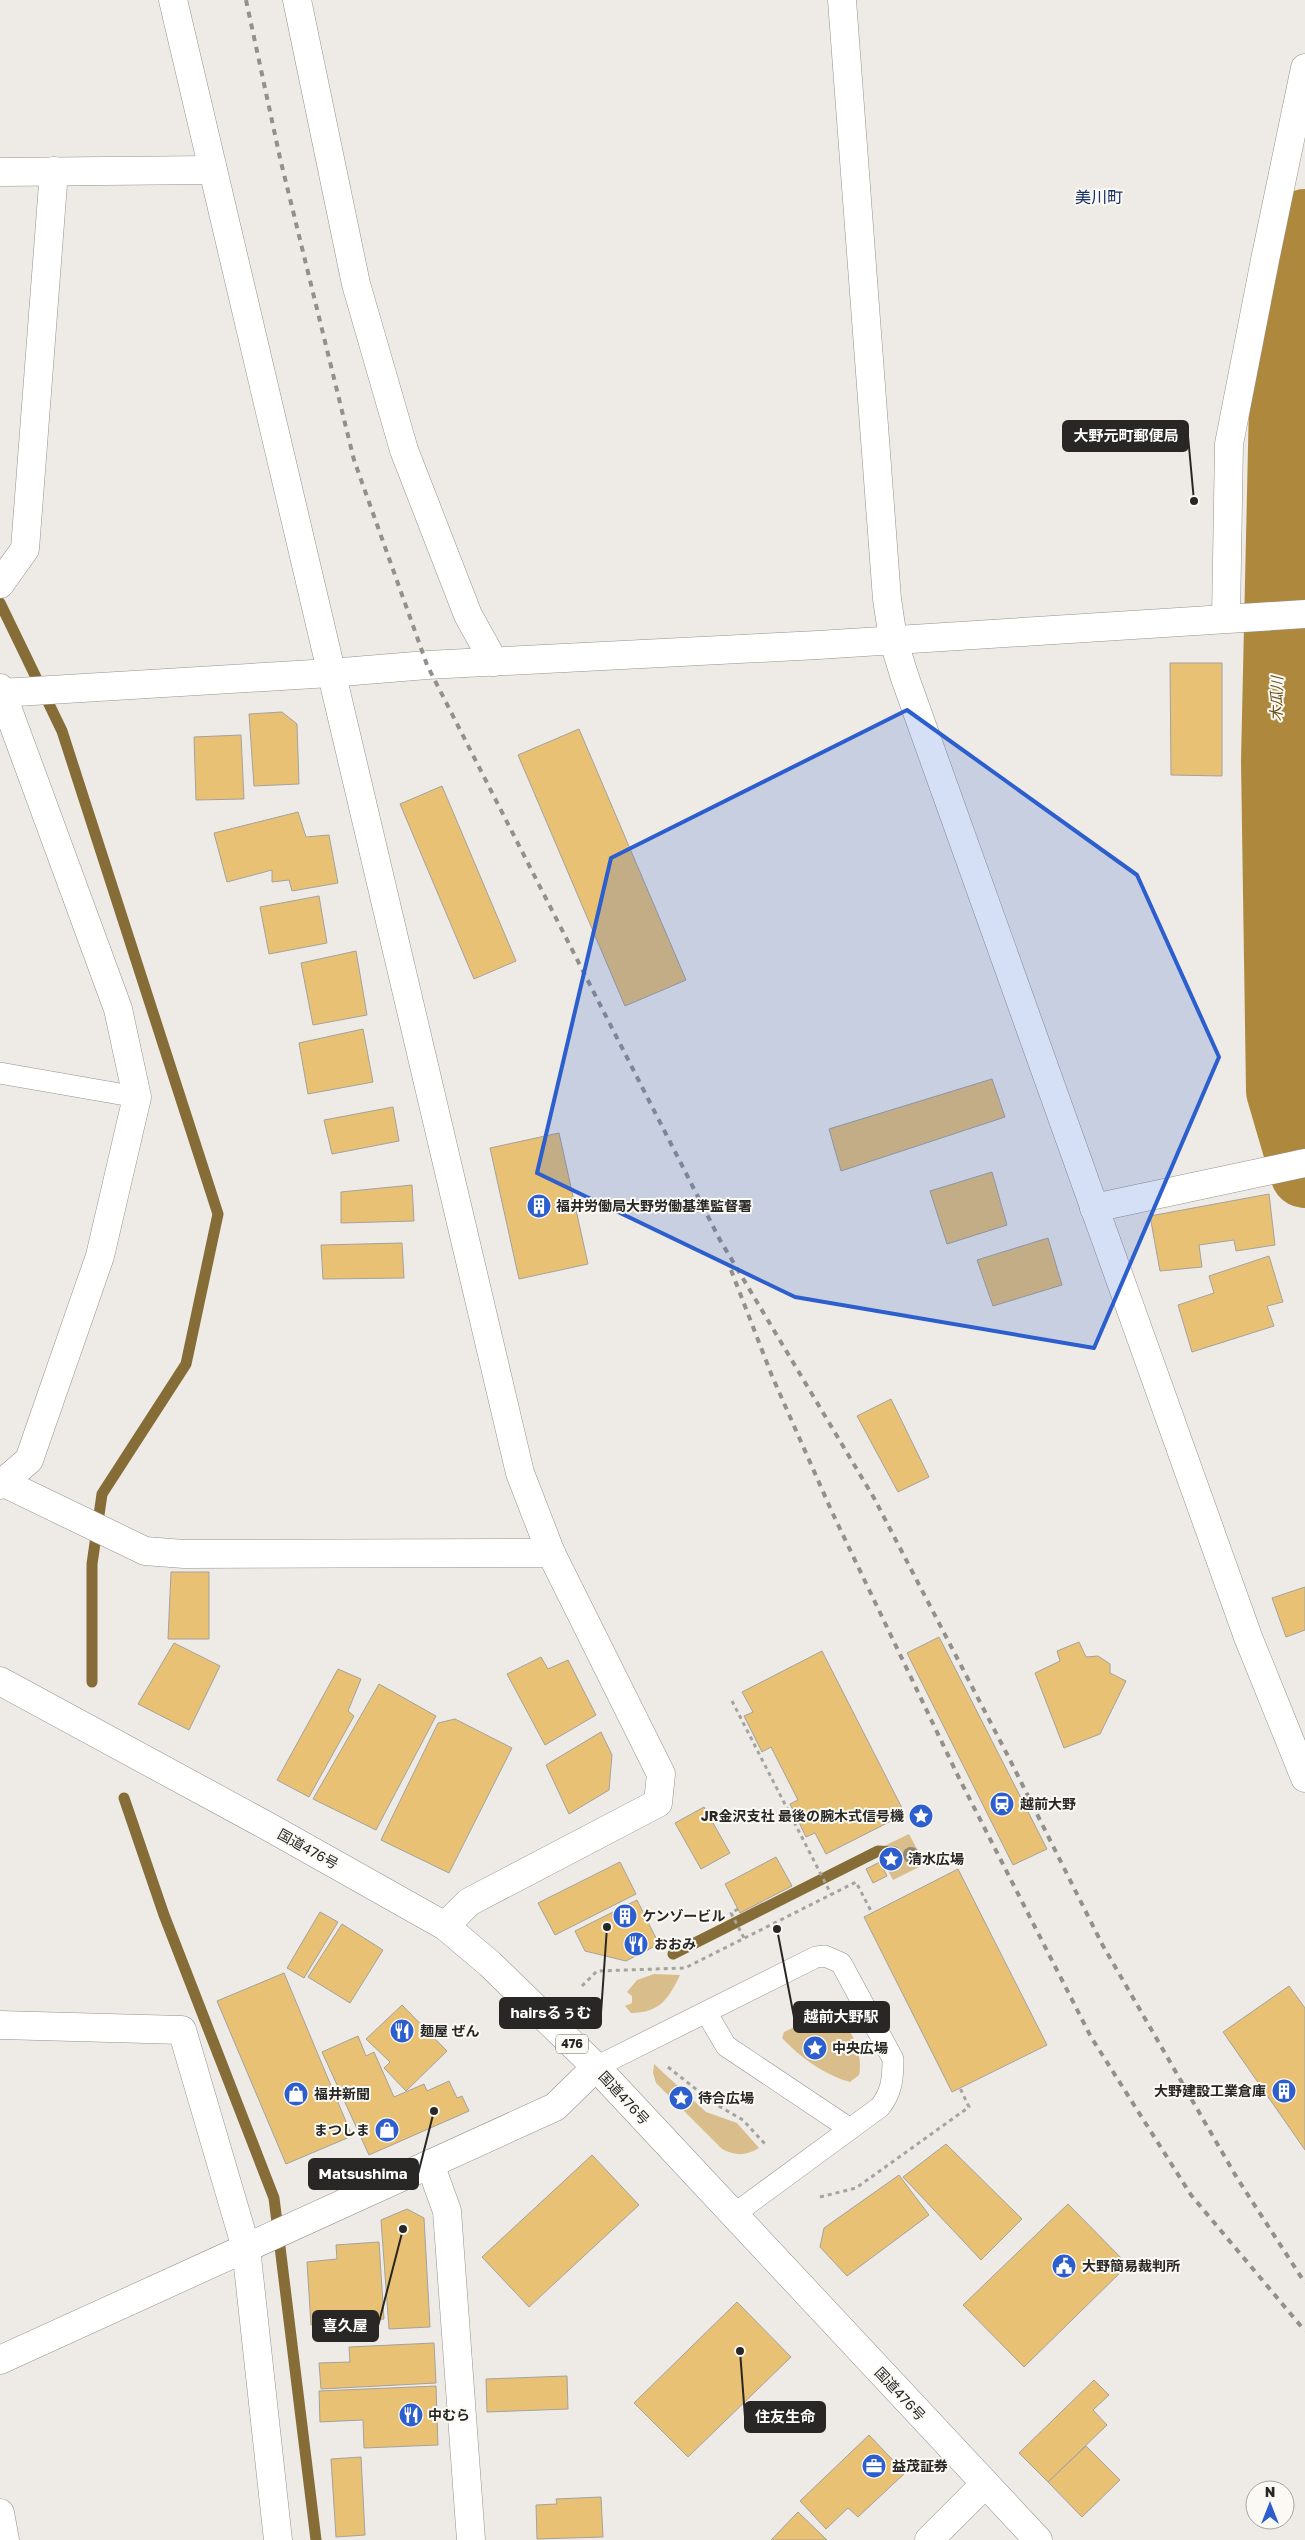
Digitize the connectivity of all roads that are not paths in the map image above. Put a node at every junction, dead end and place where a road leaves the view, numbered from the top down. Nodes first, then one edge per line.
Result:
1 (173, 0) edge
2 (297, 0) edge
3 (842, 0) edge
4 (1305, 68) edge
5 (211, 170) junction
6 (54, 171) junction
7 (0, 172) edge
8 (4, 577) edge
9 (1298, 614) edge
10 (1237, 618) junction
11 (893, 640) junction
12 (494, 662) junction
13 (330, 673) junction
14 (7, 691) edge
15 (0, 1073) edge
16 (137, 1097) junction
17 (1305, 1162) edge
18 (1094, 1208) junction
19 (1, 1482) edge
20 (551, 1552) junction
21 (0, 1681) edge
22 (1305, 1777) edge
23 (445, 1926) junction
24 (706, 2012) junction
25 (0, 2025) edge
26 (596, 2067) junction
27 (850, 2129) junction
28 (430, 2164) junction
29 (733, 2215) junction
30 (253, 2245) junction
31 (0, 2360) edge
32 (985, 2484) junction
33 (0, 2513) edge
34 (5, 2540) edge
35 (278, 2540) edge
36 (471, 2540) edge
37 (929, 2540) edge
38 (1038, 2540) edge

1 - 5 main road
2 - 12 main road
3 - 11 main road
4 - 10 main road
5 - 6 main road
5 - 13 main road
6 - 7 main road
6 - 8 main road
9 - 10 main road
10 - 11 main road
11 - 12 main road
11 - 18 main road
12 - 13 main road
13 - 14 main road
13 - 20 main road
14 - 16 main road
15 - 16 lane
16 - 19 main road
17 - 18 main road
18 - 22 main road
19 - 20 main road
20 - 23 main road
21 - 23 main road, 国道476号 / 476
23 - 26 main road, 国道476号 / 476
24 - 26 lane
24 - 27 lane
24 - 27 lane
25 - 30 main road
26 - 28 main road
26 - 29 main road, 国道476号 / 476
27 - 29 lane
28 - 30 main road
28 - 36 main road
29 - 32 main road, 国道476号 / 476
30 - 31 main road
30 - 35 main road
32 - 37 main road
32 - 38 main road, 国道476号 / 476
33 - 34 main road

